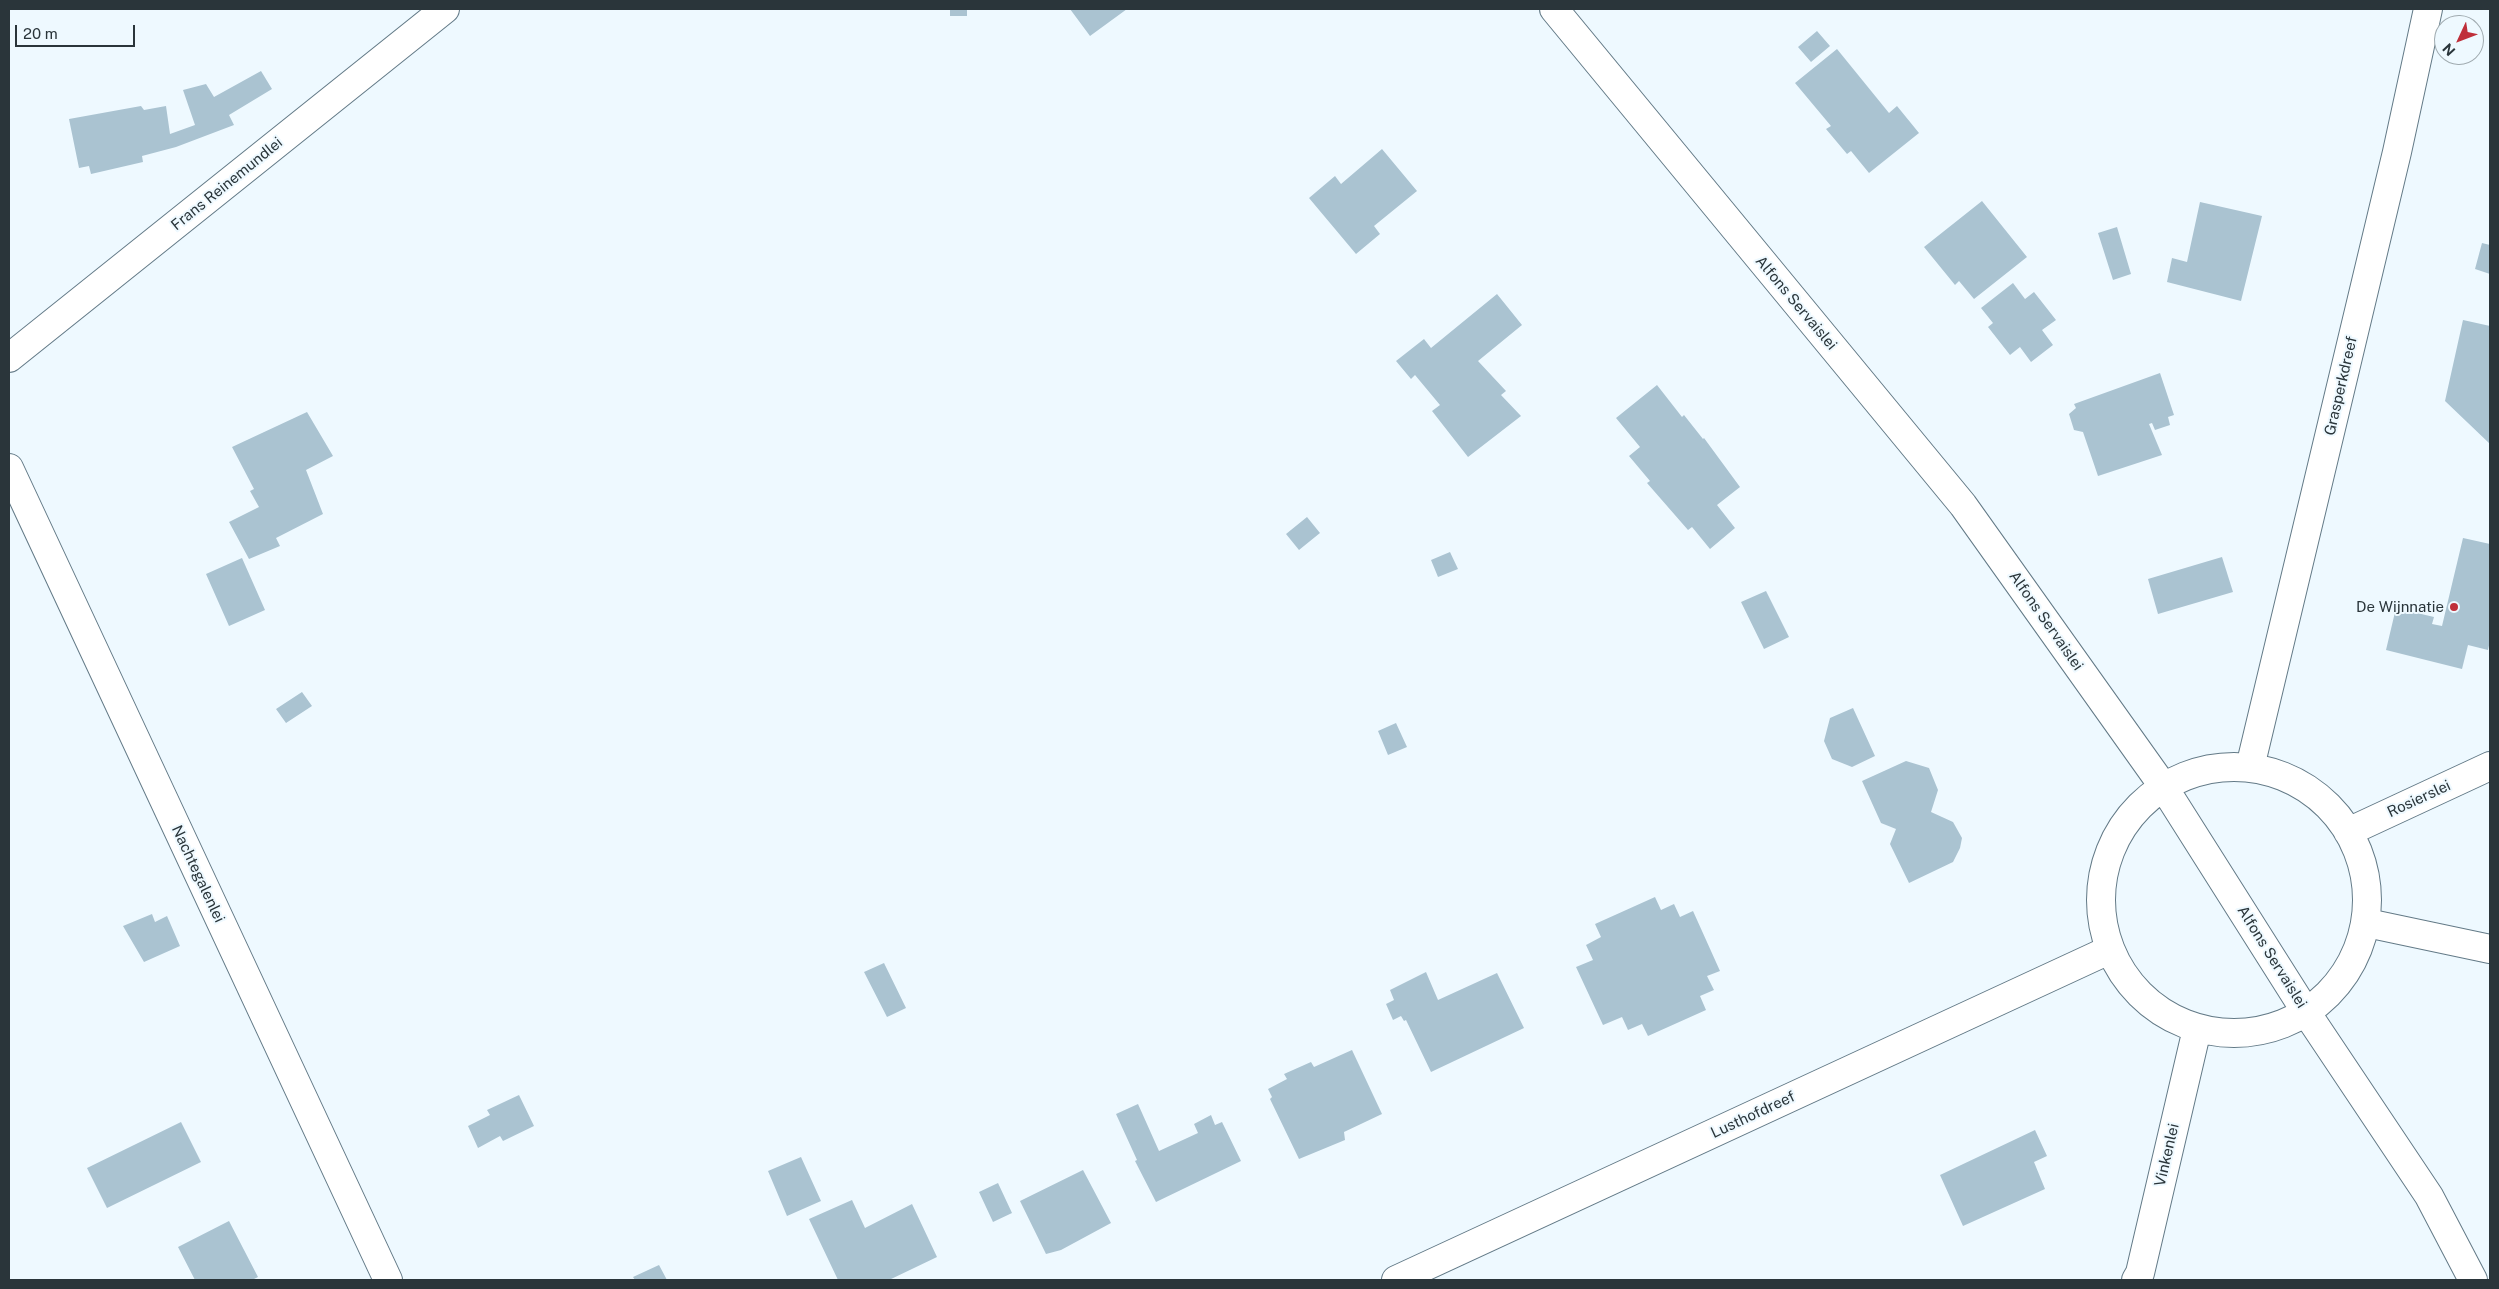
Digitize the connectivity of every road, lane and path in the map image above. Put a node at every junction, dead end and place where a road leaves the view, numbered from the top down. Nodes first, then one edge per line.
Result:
1 (445, 9) edge
2 (1554, 9) edge
3 (2428, 9) edge
4 (9, 358) edge
5 (9, 468) edge
6 (2251, 763) junction
7 (2490, 766) edge
8 (2163, 786) junction
9 (2348, 832) junction
10 (2367, 922) junction
11 (2490, 949) edge
12 (2109, 950) junction
13 (2306, 1012) junction
14 (2196, 1029) junction
15 (388, 1280) edge
16 (1396, 1280) edge
17 (2136, 1280) edge
18 (2473, 1280) edge

1 - 4 street, Frans Reinemundlei
2 - 8 street, Alfons Servaislei
3 - 6 street, Grasperkdreef
5 - 15 street, Nachtegalenlei
6 - 8 street
6 - 9 street
7 - 9 street, Rosierslei
8 - 12 street
8 - 13 street, Alfons Servaislei
9 - 10 street
10 - 11 street
10 - 13 street
12 - 14 street
12 - 16 street, Lusthofdreef
13 - 14 street
13 - 18 street, Alfons Servaislei
14 - 17 street, Vinkenlei

